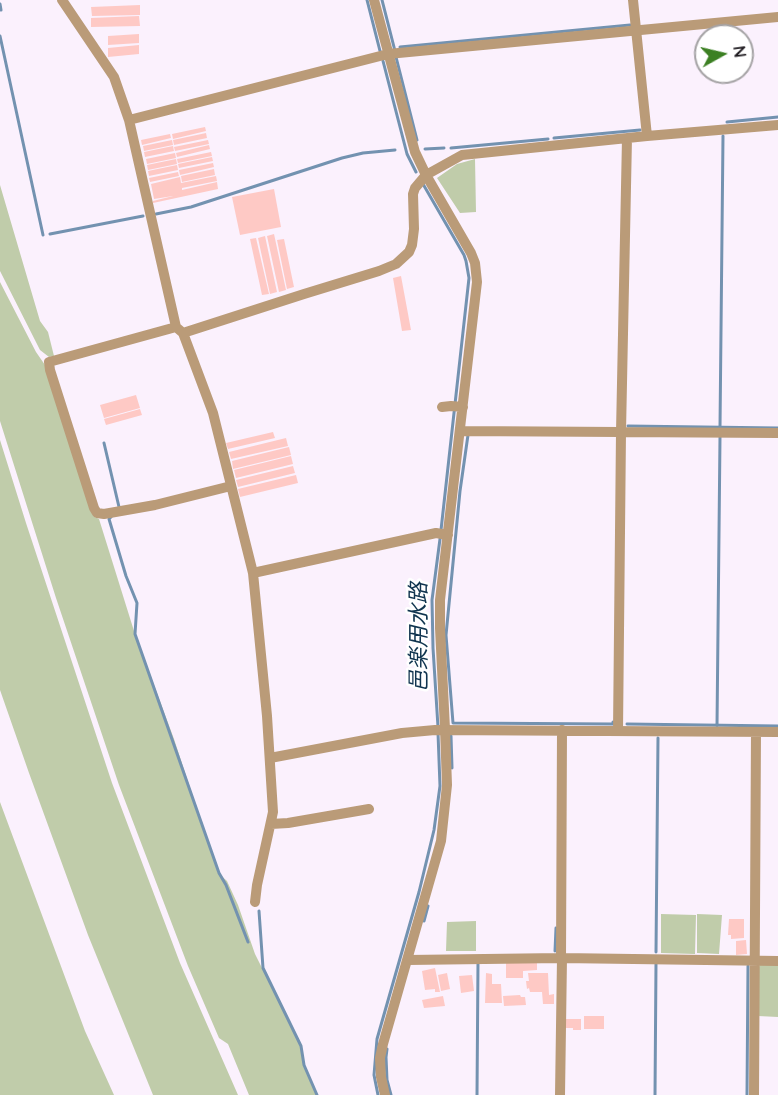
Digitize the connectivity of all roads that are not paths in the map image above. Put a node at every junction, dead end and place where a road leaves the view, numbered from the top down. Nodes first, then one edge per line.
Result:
1 (62, 0) edge
2 (374, 0) edge
3 (633, 0) edge
4 (778, 17) edge
5 (636, 30) junction
6 (388, 54) junction
7 (129, 120) junction
8 (778, 125) edge
9 (646, 136) junction
10 (627, 138) junction
11 (426, 175) junction
12 (179, 330) junction
13 (460, 431) junction
14 (621, 432) junction
15 (778, 433) edge
16 (231, 486) junction
17 (443, 534) junction
18 (253, 573) junction
19 (441, 730) junction
20 (562, 730) junction
21 (618, 731) junction
22 (756, 732) junction
23 (778, 732) edge
24 (270, 758) junction
25 (369, 808) dead end
26 (271, 824) junction
27 (255, 902) dead end
28 (561, 958) junction
29 (408, 960) junction
30 (756, 961) junction
31 (778, 961) edge
32 (385, 1095) edge
33 (560, 1095) edge
34 (754, 1095) edge

1 - 7 street
2 - 6 street
3 - 5 street
4 - 5 street
5 - 6 street
5 - 9 street
6 - 7 street
6 - 11 street
7 - 12 street
8 - 9 street
9 - 10 street
10 - 11 street
10 - 14 street
11 - 12 street
11 - 13 street
12 - 16 street
12 - 16 street
13 - 14 street
13 - 17 street
14 - 15 street
14 - 21 street
16 - 18 street
17 - 18 street
17 - 19 street
18 - 24 street
19 - 20 street
19 - 24 street
19 - 29 street
20 - 21 street
20 - 28 street
21 - 22 street
22 - 23 street
22 - 30 street
24 - 26 street
25 - 26 street
26 - 27 street
28 - 29 street
28 - 30 street
28 - 33 street
29 - 32 street
30 - 31 street
30 - 34 street

